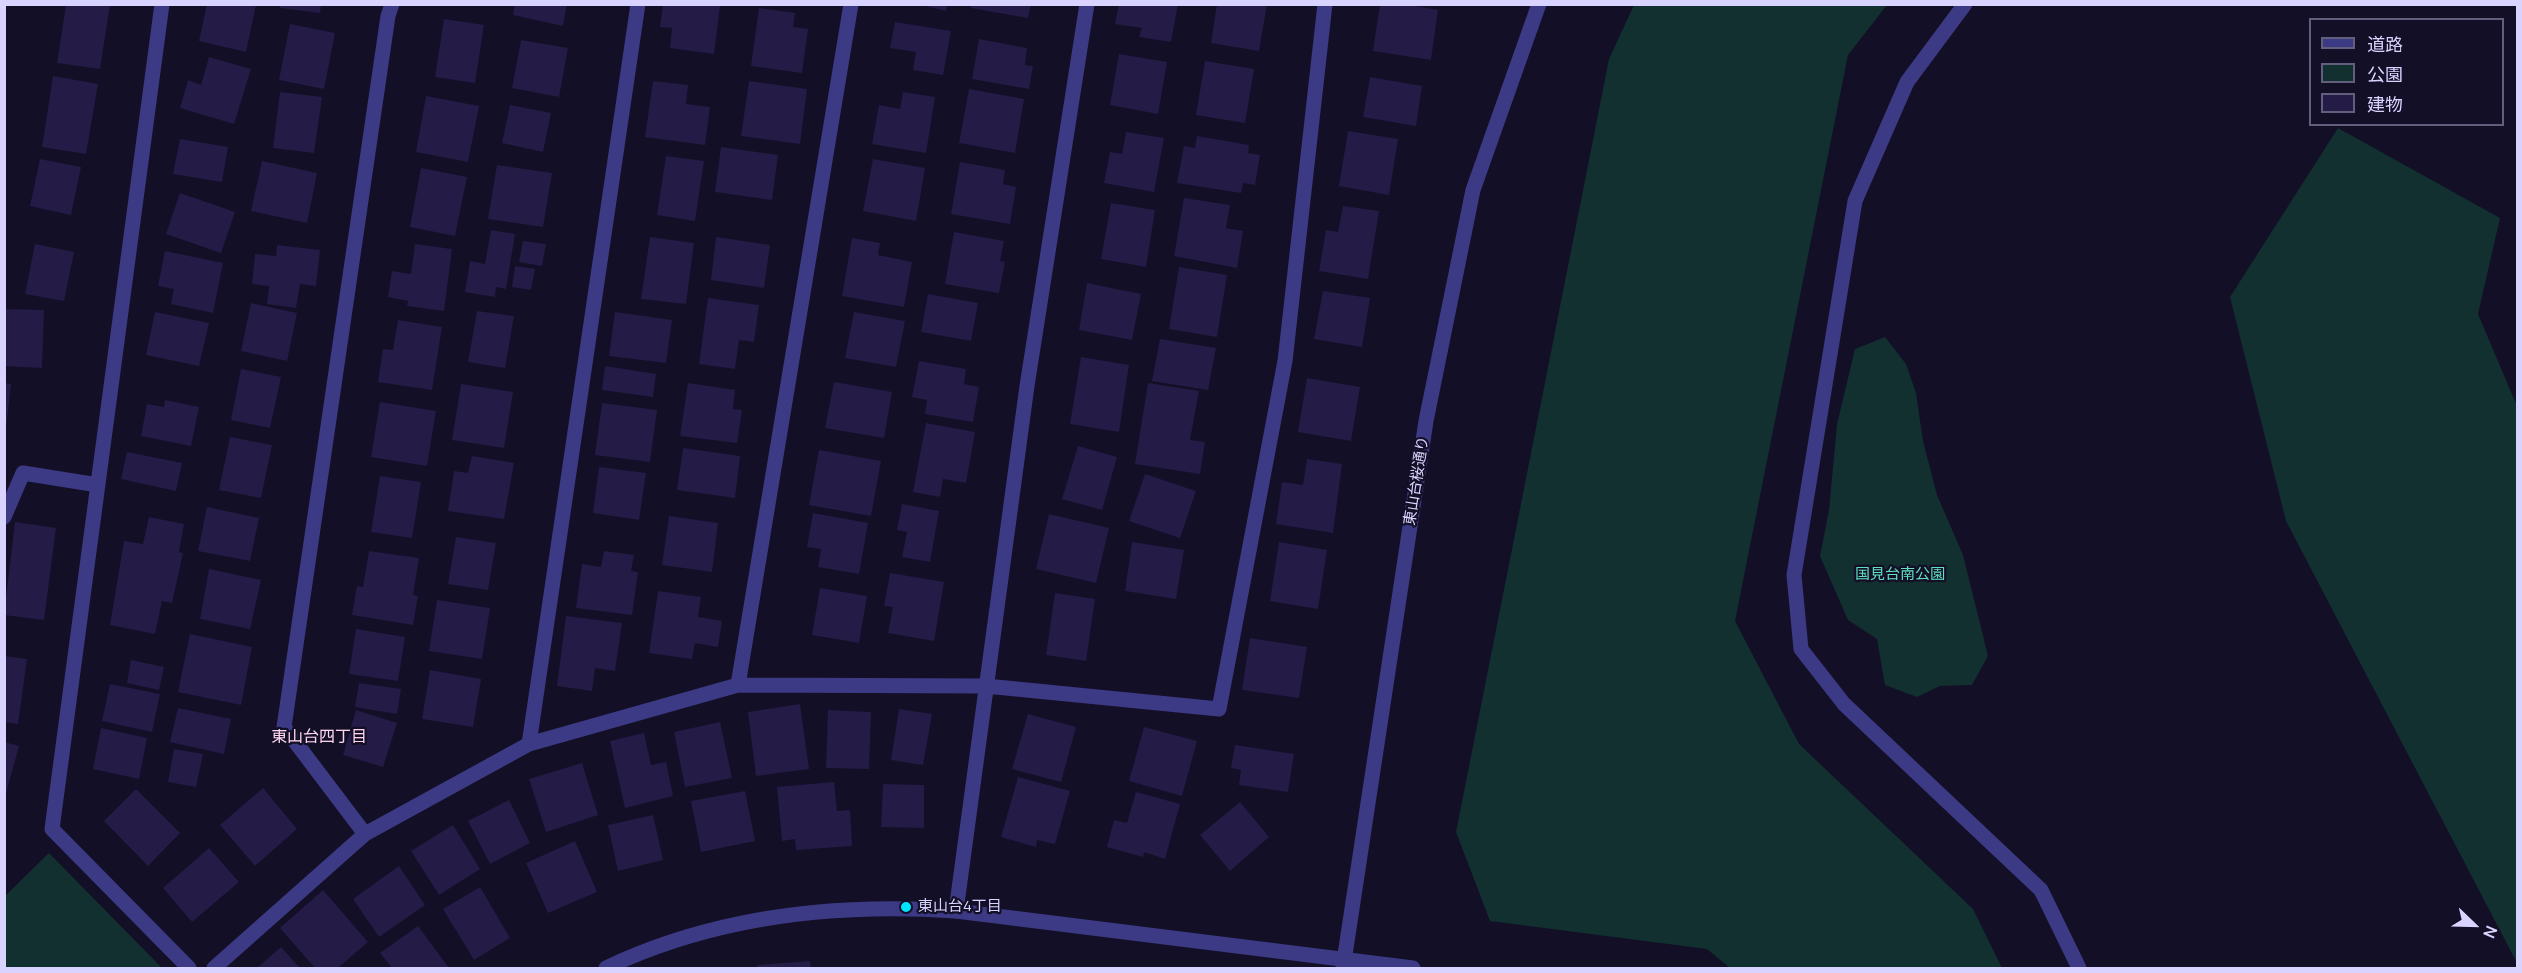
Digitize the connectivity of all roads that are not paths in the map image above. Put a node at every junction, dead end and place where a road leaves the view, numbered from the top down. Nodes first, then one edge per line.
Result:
1 (162, 4) edge
2 (392, 4) edge
3 (638, 4) edge
4 (851, 4) edge
5 (1088, 4) edge
6 (1325, 4) edge
7 (1539, 4) edge
8 (1965, 4) edge
9 (98, 484) junction
10 (4, 518) edge
11 (738, 685) junction
12 (986, 686) junction
13 (529, 744) junction
14 (365, 834) junction
15 (956, 910) junction
16 (1344, 963) edge
17 (189, 969) edge
18 (214, 969) edge
19 (606, 969) edge
20 (1413, 969) edge
21 (2079, 969) edge

1 - 9 street
2 - 14 street
3 - 13 street
4 - 11 street
5 - 12 street
6 - 12 street
7 - 16 street, 東山台桜通り
8 - 21 street
9 - 10 street
9 - 17 street
11 - 12 street
11 - 13 street
12 - 15 street
13 - 14 street
14 - 18 street
15 - 16 street
15 - 19 street
16 - 20 street

